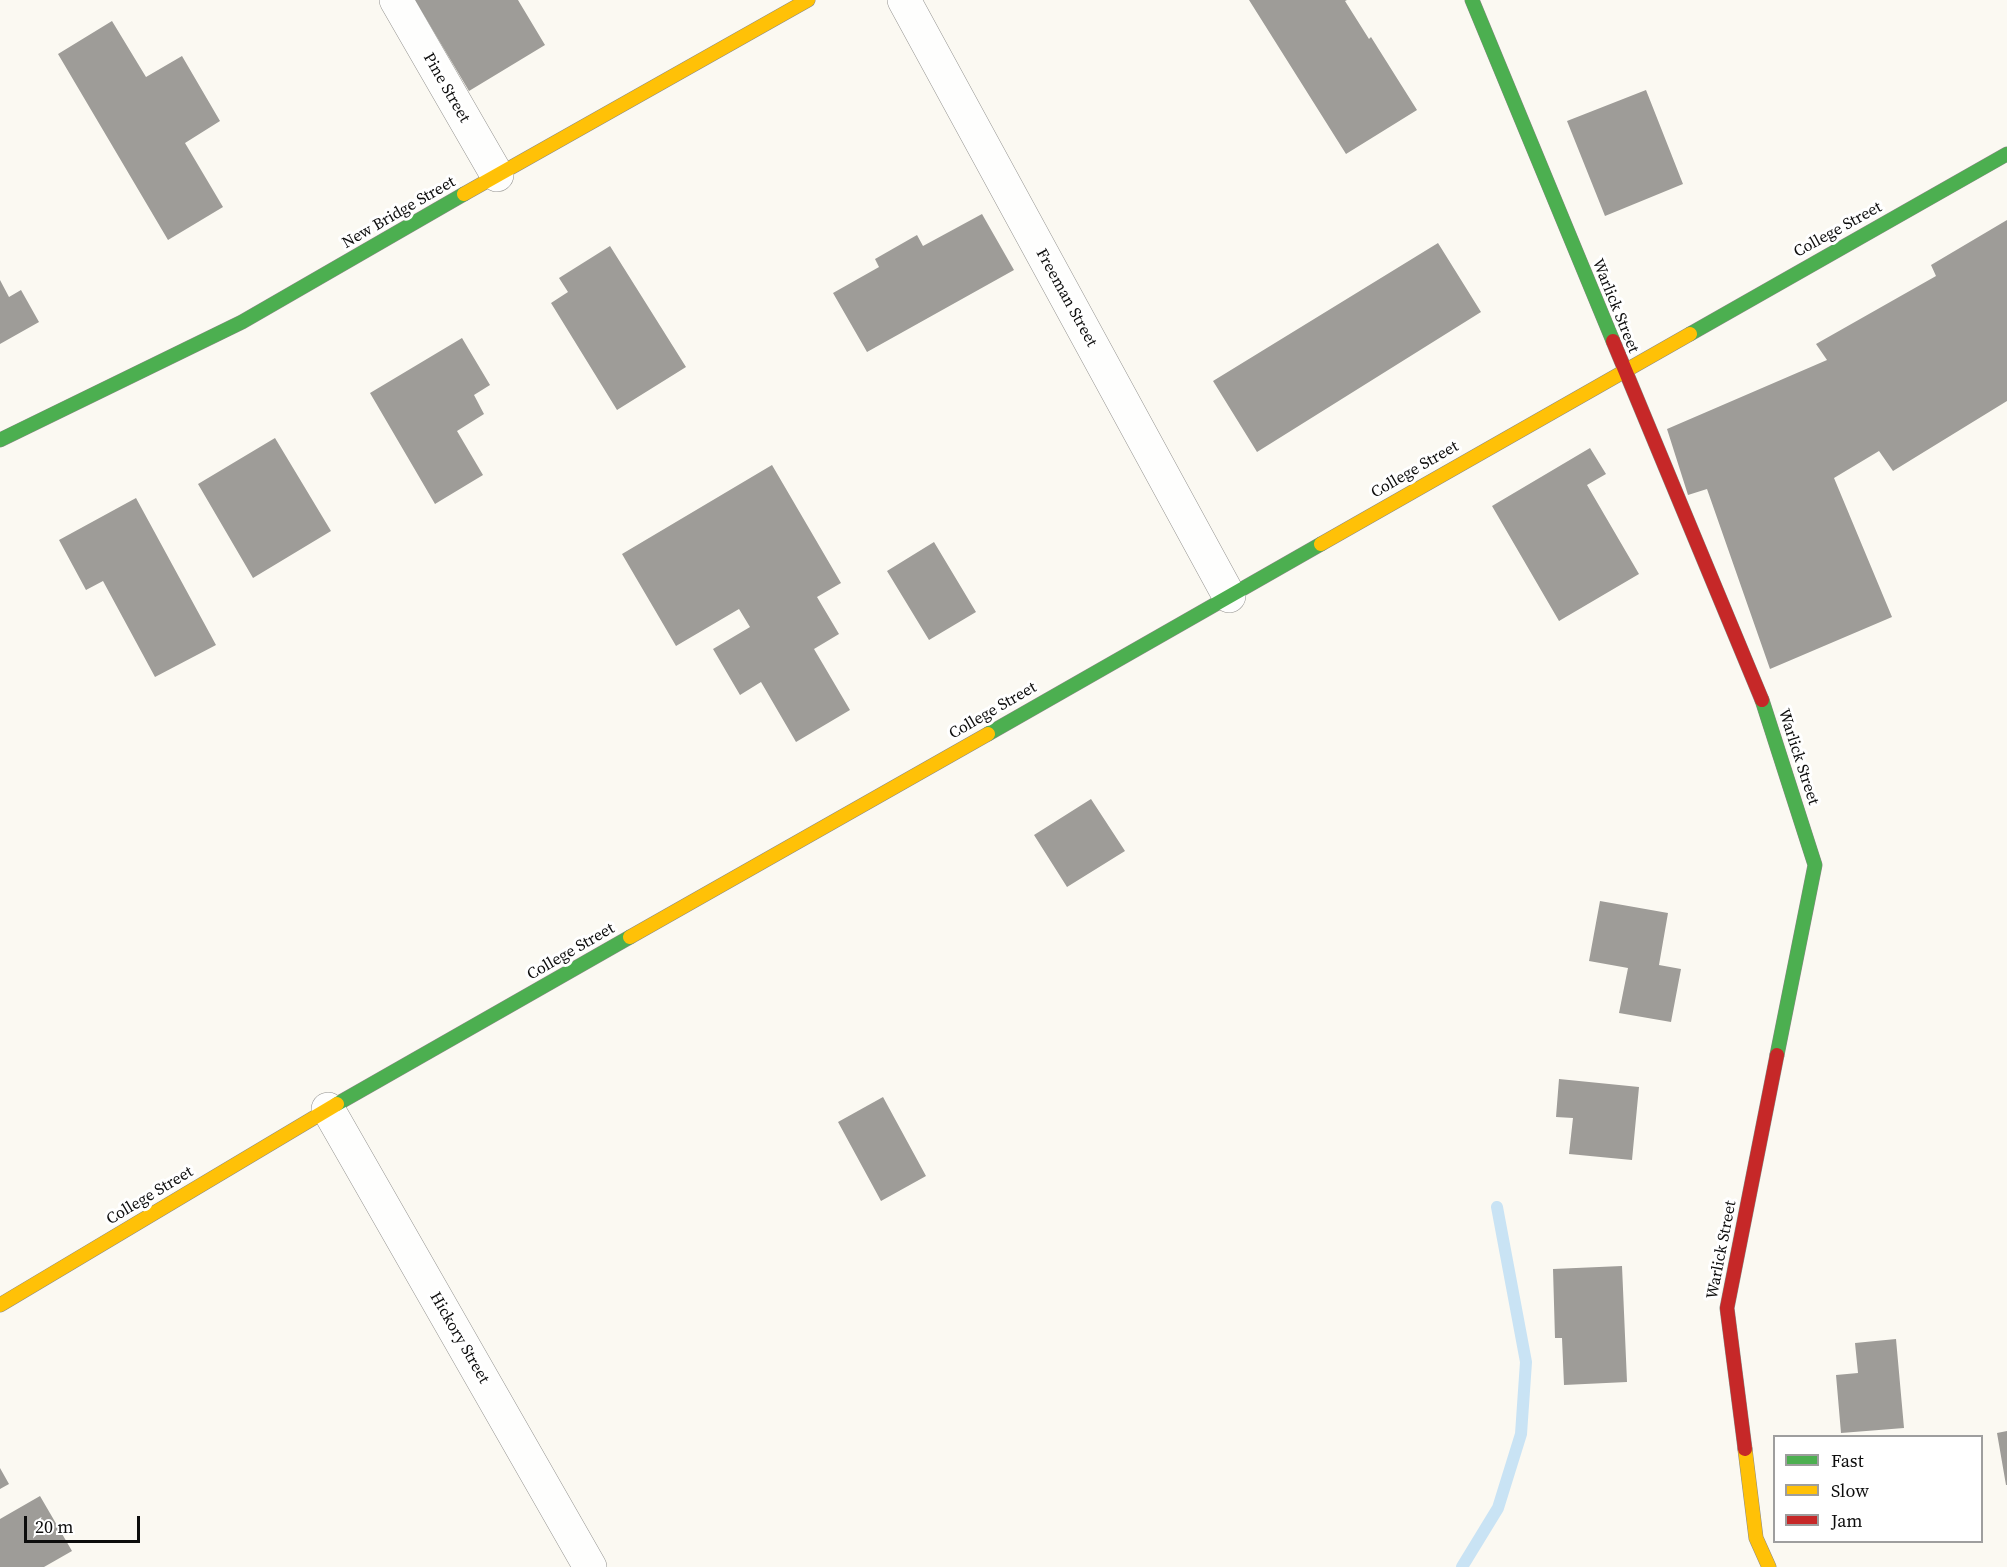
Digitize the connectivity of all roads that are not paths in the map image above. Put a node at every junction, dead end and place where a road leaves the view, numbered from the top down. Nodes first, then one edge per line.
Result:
1 (396, 0) edge
2 (808, 0) edge
3 (904, 0) edge
4 (1472, 0) edge
5 (2007, 154) edge
6 (497, 175) junction
7 (1624, 370) junction
8 (0, 440) edge
9 (1229, 596) junction
10 (328, 1109) junction
11 (0, 1305) edge
12 (590, 1567) edge
13 (1769, 1567) edge

1 - 6 street, Pine Street
2 - 6 street, New Bridge Street
3 - 9 street, Freeman Street
4 - 7 street, Warlick Street
5 - 7 street, College Street
6 - 8 street, New Bridge Street
7 - 9 street, College Street
7 - 13 street, Warlick Street
9 - 10 street, College Street
10 - 11 street, College Street
10 - 12 street, Hickory Street

